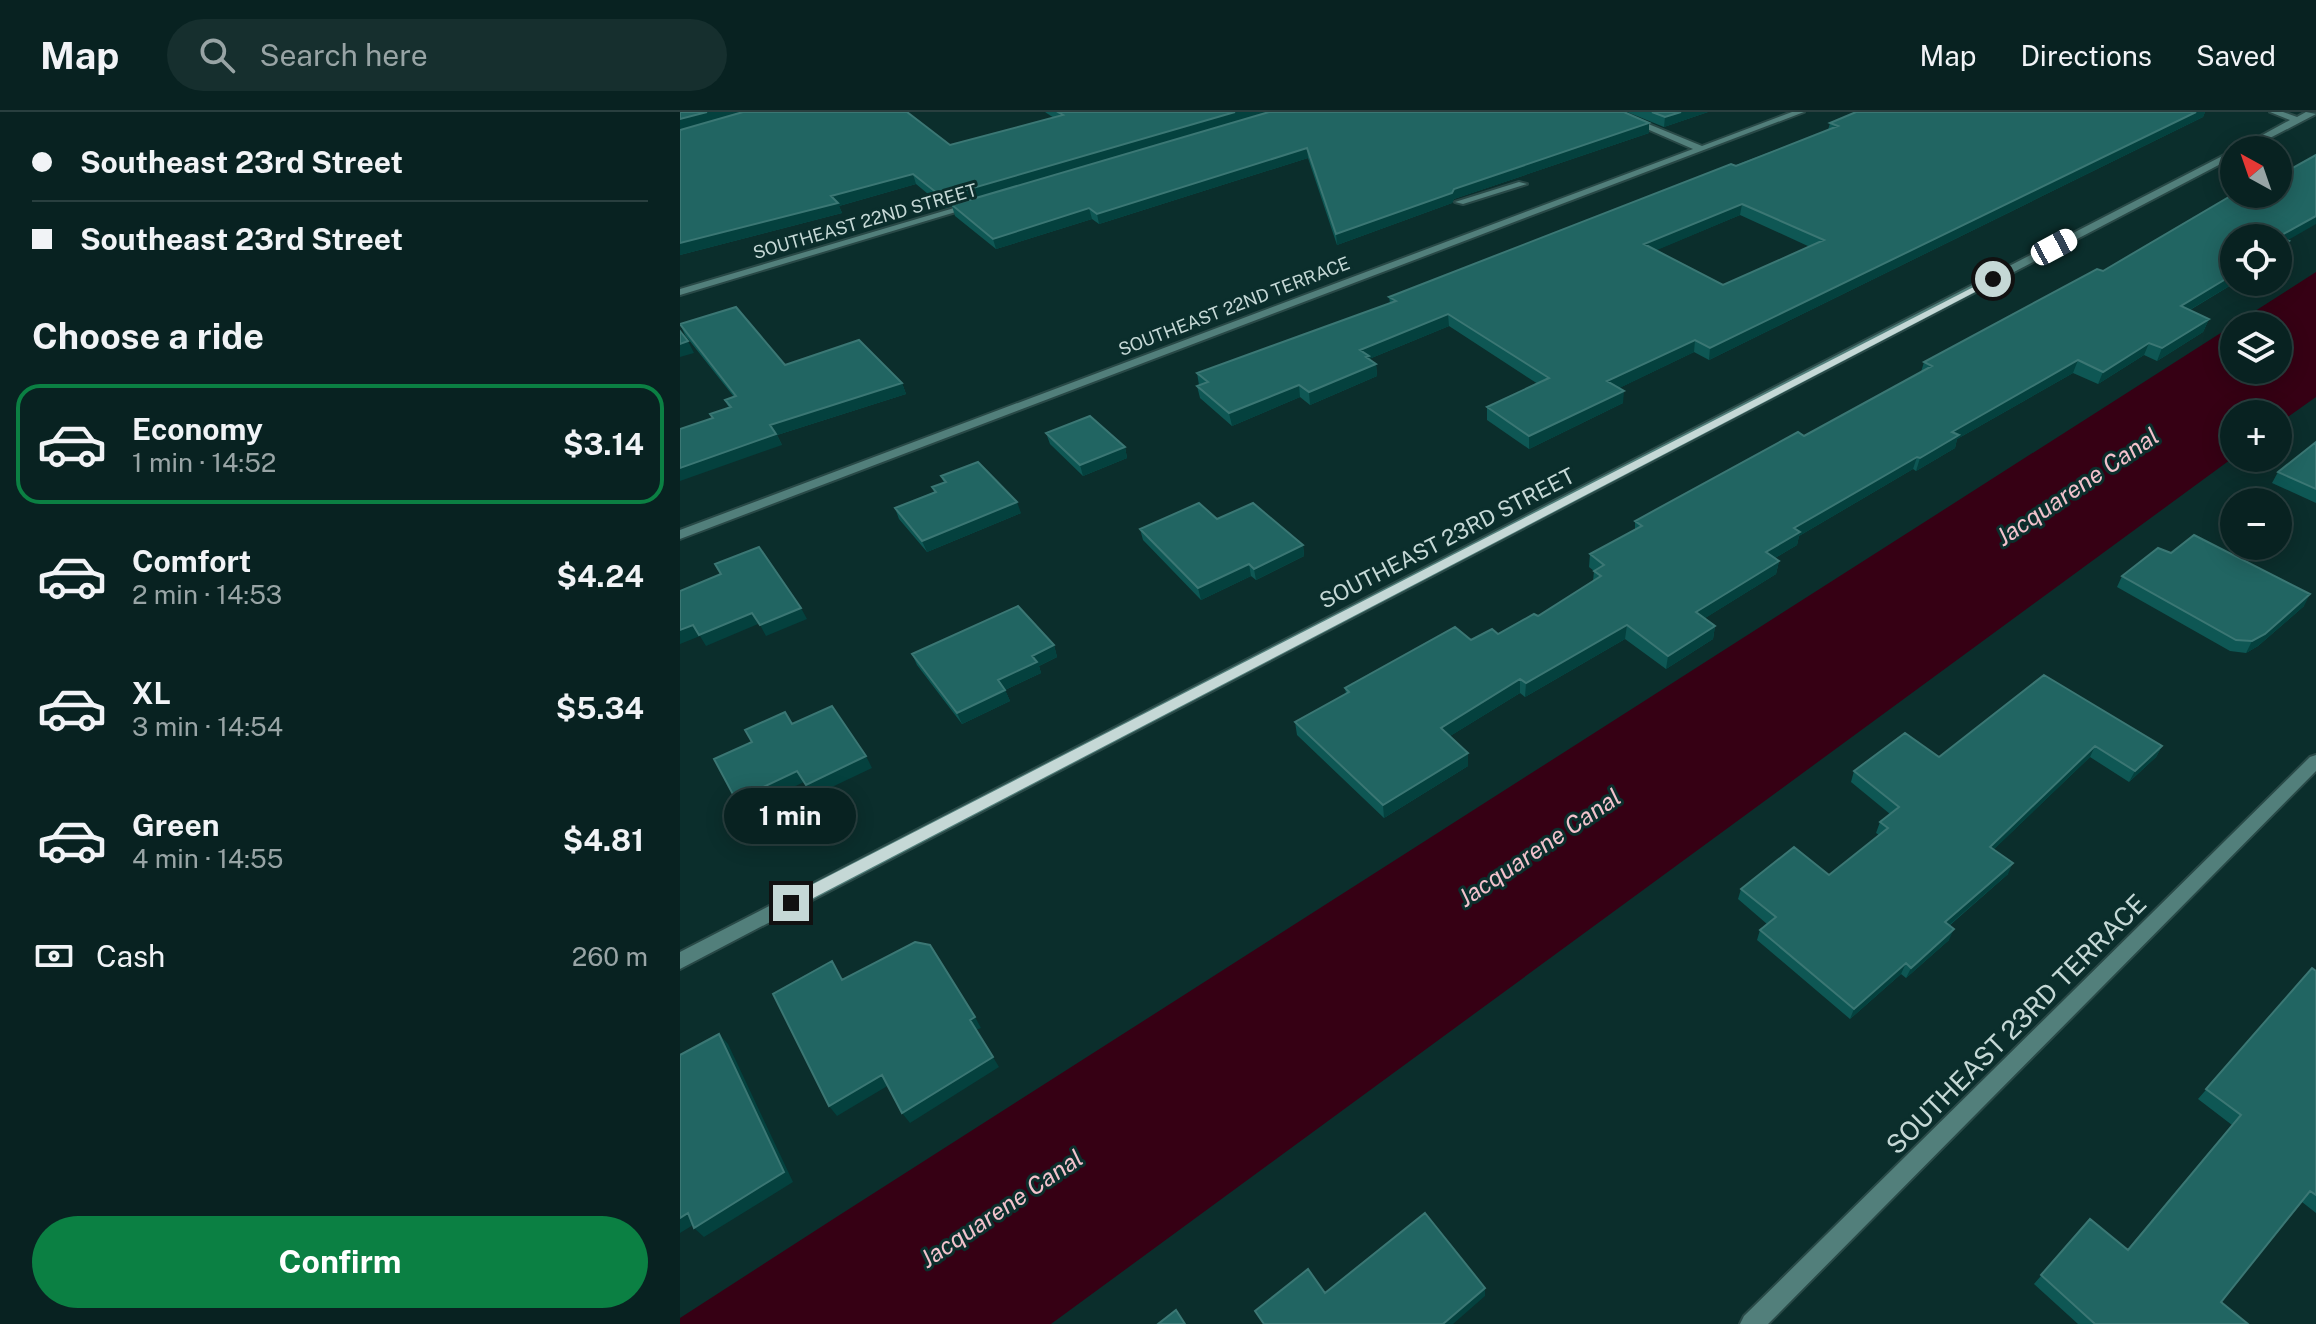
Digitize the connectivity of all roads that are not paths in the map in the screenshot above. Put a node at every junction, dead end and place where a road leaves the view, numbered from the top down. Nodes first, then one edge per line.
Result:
1 (1612, 112) edge
2 (1800, 112) edge
3 (2274, 112) edge
4 (2313, 112) edge
5 (2298, 120) junction
6 (2267, 136) edge
7 (1701, 149) junction
8 (2220, 160) edge
9 (1522, 184) dead end
10 (985, 202) edge
11 (1460, 202) edge
12 (680, 292) edge
13 (680, 535) edge
14 (2316, 761) edge
15 (682, 955) edge
16 (1752, 1324) edge

1 - 7 street
2 - 7 street, SOUTHEAST 22ND TERRACE
3 - 5 street
4 - 5 street
5 - 6 street
7 - 13 street, SOUTHEAST 22ND TERRACE
8 - 15 street, SOUTHEAST 23RD STREET
9 - 11 street
10 - 12 street, SOUTHEAST 22ND STREET
14 - 16 street, SOUTHEAST 23RD TERRACE

